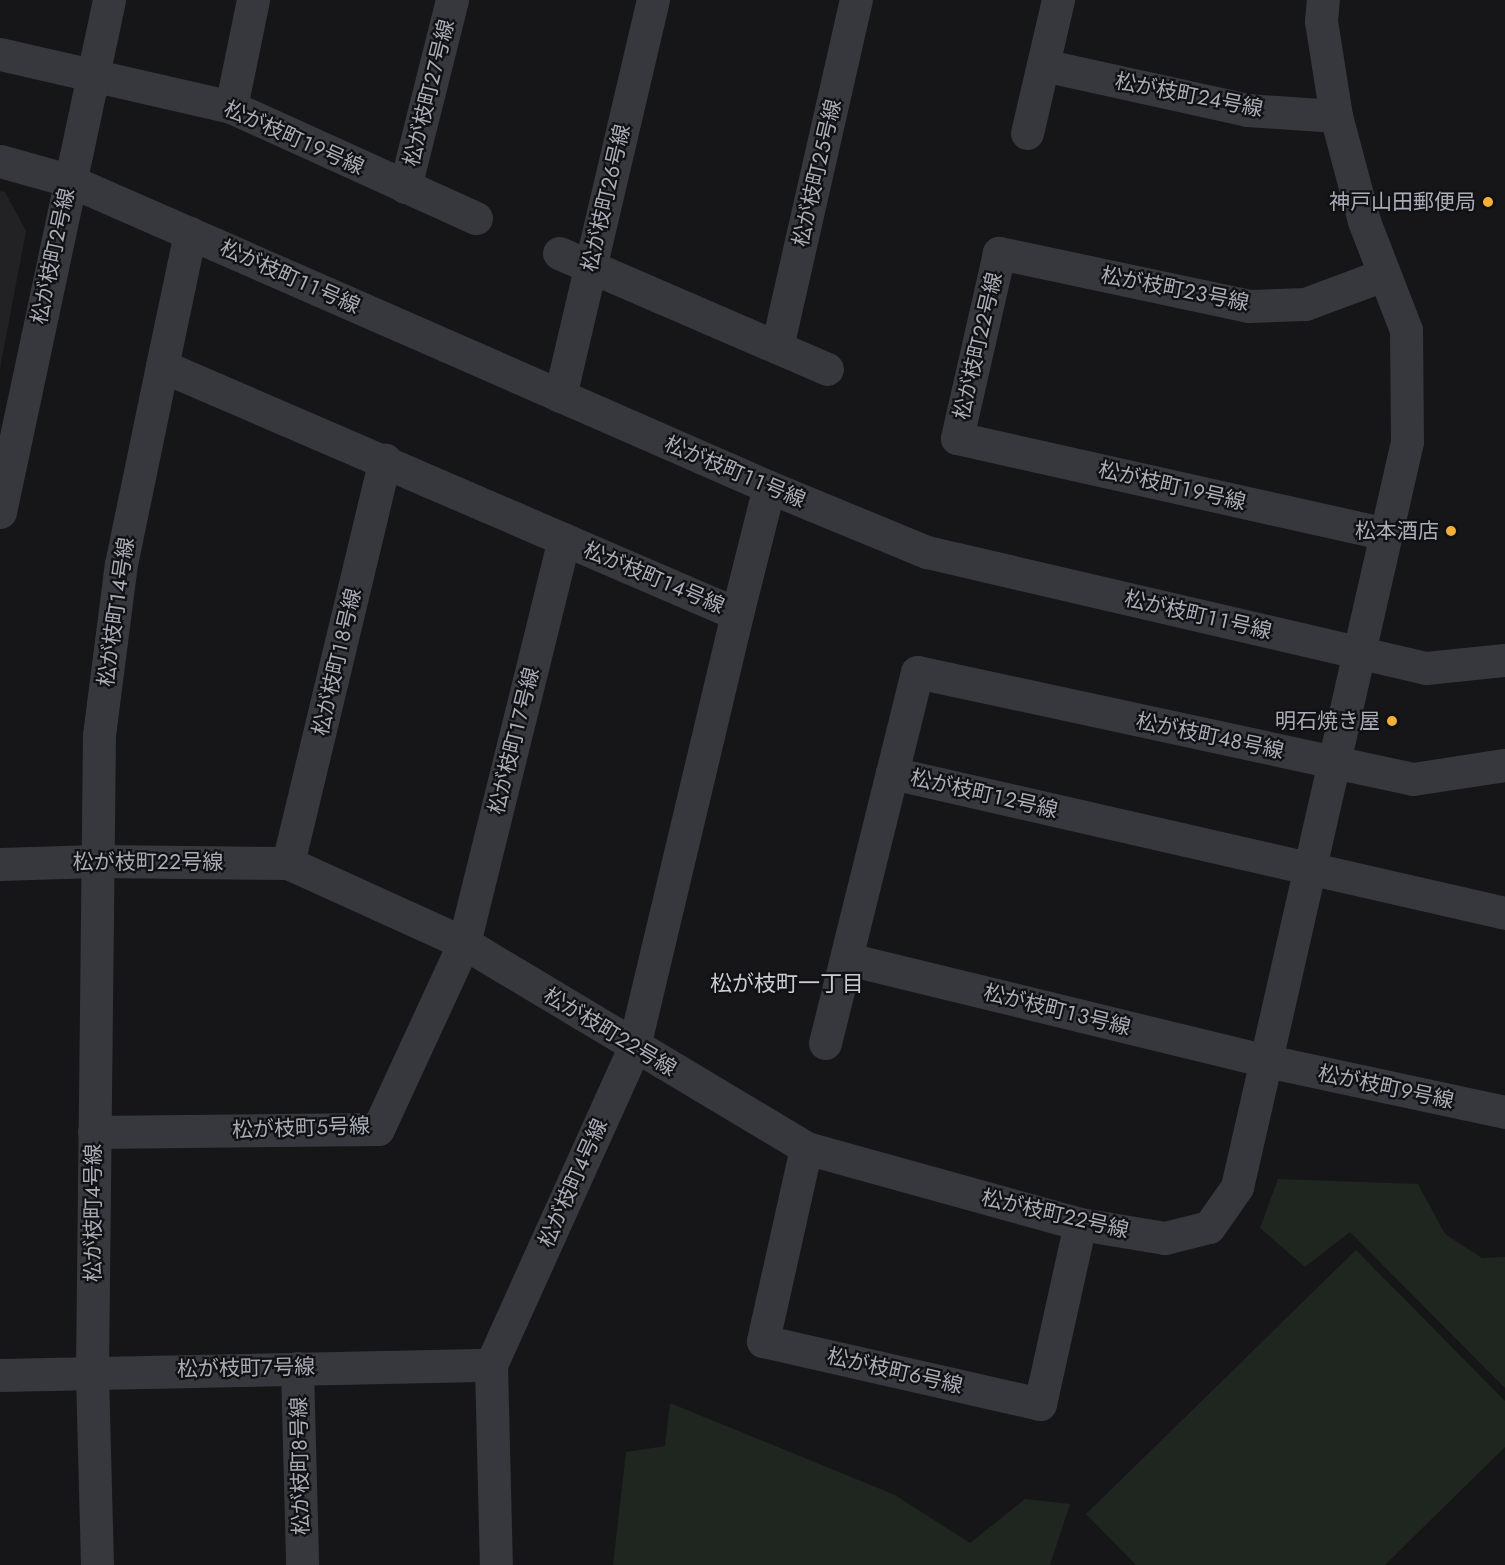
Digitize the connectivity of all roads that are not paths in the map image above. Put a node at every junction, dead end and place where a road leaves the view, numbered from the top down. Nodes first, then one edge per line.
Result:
1 (109, 0) edge
2 (253, 0) edge
3 (452, 0) edge
4 (653, 0) edge
5 (856, 0) edge
6 (1058, 0) edge
7 (1323, 0) edge
8 (0, 54) edge
9 (1043, 65) junction
10 (92, 75) junction
11 (231, 107) junction
12 (1336, 116) junction
13 (1027, 133) dead end
14 (0, 161) edge
15 (68, 180) junction
16 (405, 187) junction
17 (476, 218) dead end
18 (190, 233) junction
19 (559, 253) dead end
20 (999, 253) joint
21 (591, 265) junction
22 (1383, 275) junction
23 (777, 347) junction
24 (162, 366) junction
25 (827, 369) dead end
26 (560, 396) junction
27 (957, 438) joint
28 (385, 460) junction
29 (769, 487) junction
30 (0, 512) edge
31 (1386, 534) junction
32 (564, 539) junction
33 (737, 614) junction
34 (1360, 653) junction
35 (1505, 660) edge
36 (1336, 763) junction
37 (1505, 765) edge
38 (892, 773) junction
39 (96, 861) junction
40 (0, 864) edge
41 (288, 864) junction
42 (1312, 869) junction
43 (1505, 913) edge
44 (464, 943) junction
45 (848, 959) junction
46 (825, 1043) dead end
47 (634, 1048) junction
48 (1267, 1061) junction
49 (1505, 1112) edge
50 (94, 1132) junction
51 (806, 1148) junction
52 (1080, 1224) junction
53 (491, 1365) junction
54 (297, 1368) junction
55 (92, 1370) junction
56 (0, 1375) edge
57 (97, 1565) edge
58 (302, 1565) edge
59 (496, 1565) edge

1 - 10 street, 松が枝町２号線
2 - 11 street
3 - 16 street, 松が枝町２７号線
4 - 21 street, 松が枝町２６号線
5 - 23 street, 松が枝町２５号線
6 - 9 street
7 - 12 street, 松が枝町２２号線
8 - 10 street, 松が枝町１９号線
9 - 12 street, 松が枝町２４号線
9 - 13 street
10 - 11 street, 松が枝町１９号線
10 - 15 street, 松が枝町２号線
11 - 16 street, 松が枝町１９号線
12 - 22 street, 松が枝町２２号線
14 - 15 street, 松が枝町１１号線
15 - 18 street, 松が枝町１１号線
15 - 30 street, 松が枝町２号線
16 - 17 street, 松が枝町１９号線
18 - 24 street, 松が枝町１４号線
18 - 26 street, 松が枝町１１号線
19 - 21 street
20 - 22 street, 松が枝町２３号線
20 - 27 street, 松が枝町２２号線
21 - 23 street
21 - 26 street, 松が枝町２６号線
22 - 31 street, 松が枝町２２号線
23 - 25 street
24 - 28 street, 松が枝町１４号線
24 - 39 street, 松が枝町１４号線
26 - 29 street, 松が枝町１１号線
27 - 31 street, 松が枝町１９号線
28 - 32 street, 松が枝町１４号線
28 - 41 street, 松が枝町１８号線
29 - 33 street
29 - 34 street, 松が枝町１１号線
31 - 34 street, 松が枝町２２号線
32 - 33 street, 松が枝町１４号線
32 - 44 street, 松が枝町１７号線
33 - 47 street, 松が枝町１４号線
34 - 35 street, 松が枝町１１号線
34 - 36 street, 松が枝町２２号線
36 - 37 street, 松が枝町４８号線
36 - 38 street, 松が枝町４８号線
36 - 42 street, 松が枝町２２号線
38 - 42 street, 松が枝町１２号線
38 - 45 street, 松が枝町１２号線
39 - 40 street, 松が枝町２２号線
39 - 41 street, 松が枝町２２号線
39 - 50 street, 松が枝町４号線
41 - 44 street, 松が枝町２２号線
42 - 43 street
42 - 48 street, 松が枝町２２号線
44 - 47 street, 松が枝町２２号線
44 - 50 street, 松が枝町５号線
45 - 46 street, 松が枝町１２号線
45 - 48 street, 松が枝町１３号線
47 - 51 street, 松が枝町２２号線
47 - 53 street, 松が枝町４号線
48 - 49 street, 松が枝町９号線
48 - 52 street, 松が枝町２２号線
50 - 55 street, 松が枝町４号線
51 - 52 street, 松が枝町２２号線
51 - 52 street, 松が枝町６号線
53 - 54 street, 松が枝町７号線
53 - 59 street, 松が枝町４号線
54 - 55 street, 松が枝町７号線
54 - 58 street, 松が枝町８号線
55 - 56 street, 松が枝町７号線
55 - 57 street, 松が枝町４号線

